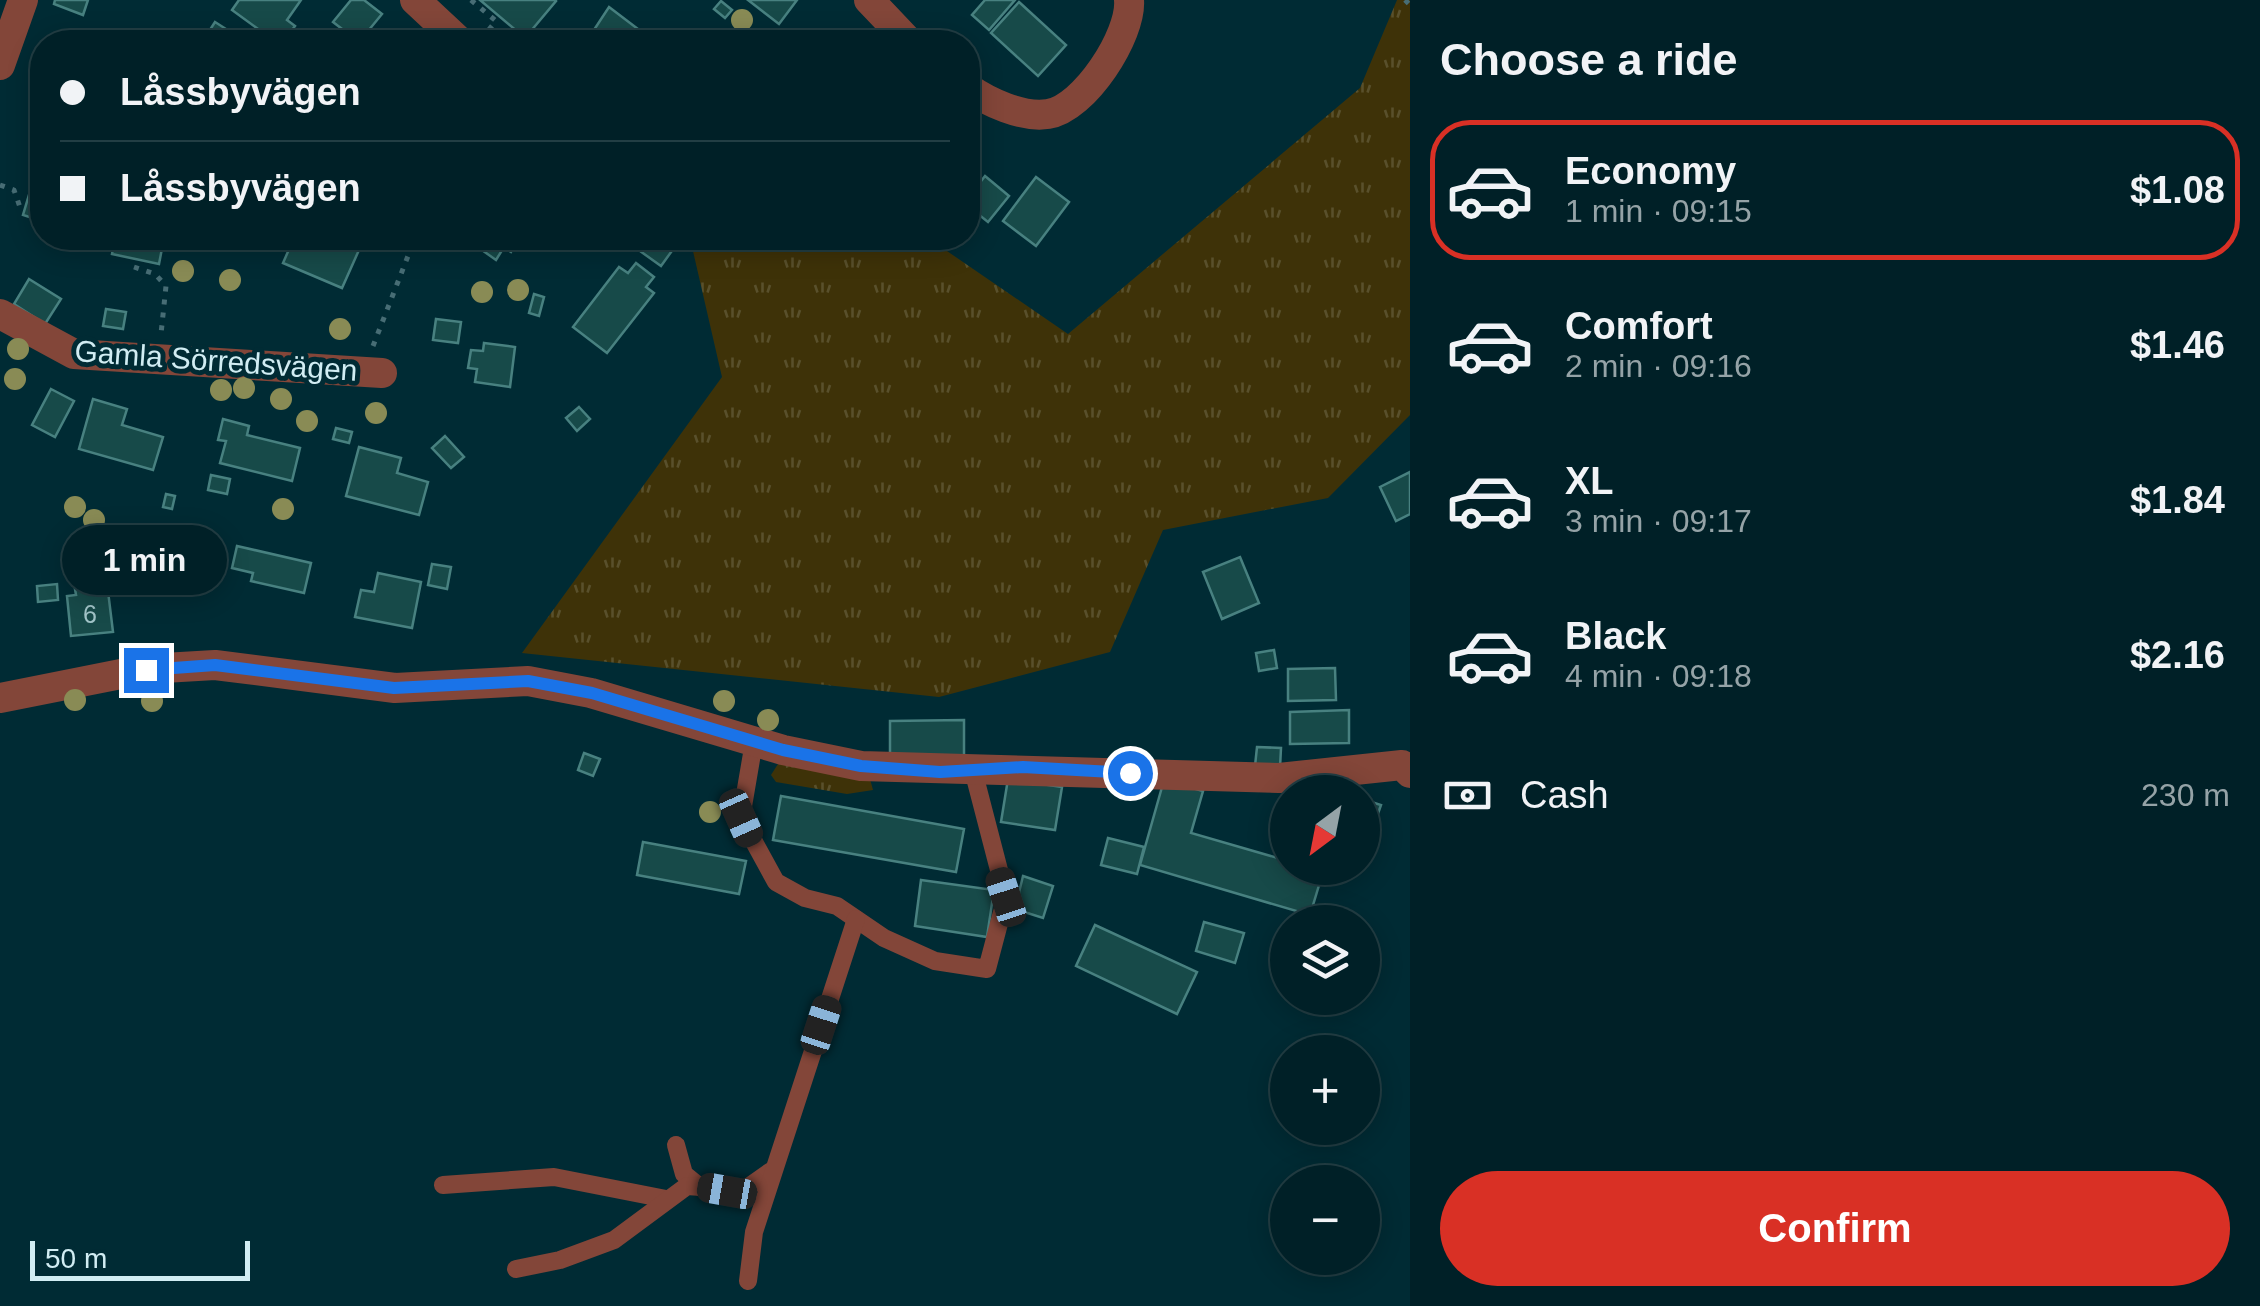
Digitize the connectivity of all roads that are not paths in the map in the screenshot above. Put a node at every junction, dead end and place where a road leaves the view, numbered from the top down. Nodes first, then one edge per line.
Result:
1 (23, 0) edge
2 (415, 0) edge
3 (869, 0) edge
4 (1129, 0) edge
5 (447, 30) edge
6 (898, 30) edge
7 (0, 65) edge
8 (980, 93) edge
9 (0, 314) edge
10 (373, 372) road end
11 (0, 698) edge
12 (754, 742) junction
13 (1407, 762) edge
14 (973, 770) junction
15 (856, 919) junction
16 (676, 1146) dead end
17 (775, 1167) junction
18 (444, 1186) dead end
19 (701, 1187) junction
20 (666, 1198) junction
21 (516, 1268) dead end
22 (748, 1281) dead end

1 - 7 street
2 - 5 street
3 - 6 street
4 - 8 street
9 - 10 street, Gamla Sörredsvägen
11 - 12 street
12 - 14 street
12 - 15 lane
13 - 14 street
14 - 15 lane
15 - 17 lane
16 - 19 lane
17 - 19 lane
17 - 22 lane
18 - 20 lane
19 - 20 lane
20 - 21 lane

